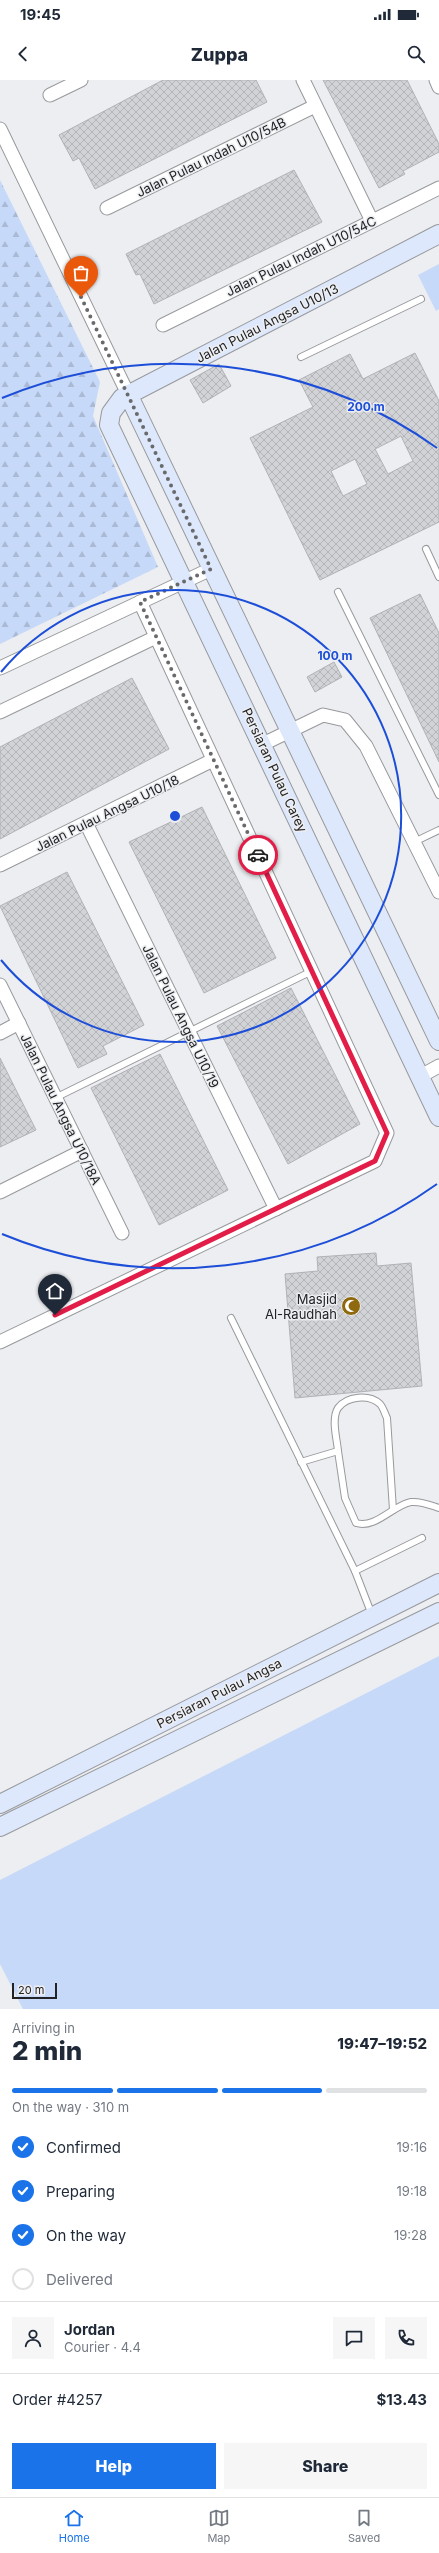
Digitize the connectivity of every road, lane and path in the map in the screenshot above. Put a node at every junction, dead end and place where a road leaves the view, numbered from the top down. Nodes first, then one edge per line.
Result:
1 (81, 80) edge
2 (303, 80) edge
3 (436, 80) edge
4 (439, 87) edge
5 (50, 95) dead end
6 (315, 106) junction
7 (0, 129) edge
8 (439, 188) edge
9 (107, 208) dead end
10 (372, 221) junction
11 (439, 234) edge
12 (421, 299) dead end
13 (163, 325) dead end
14 (301, 357) dead end
15 (128, 394) junction
16 (109, 425) joint
17 (426, 549) dead end
18 (211, 569) junction
19 (439, 577) edge
20 (185, 581) junction
21 (338, 592) dead end
22 (140, 602) junction
23 (156, 637) junction
24 (0, 668) edge
25 (0, 712) edge
26 (290, 731) junction
27 (263, 744) junction
28 (214, 760) junction
29 (439, 795) edge
30 (86, 823) junction
31 (439, 830) edge
32 (414, 842) junction
33 (0, 865) edge
34 (439, 892) edge
35 (312, 971) junction
36 (0, 986) edge
37 (19, 1023) junction
38 (189, 1032) junction
39 (0, 1033) edge
40 (439, 1041) edge
41 (439, 1066) edge
42 (419, 1077) junction
43 (56, 1098) junction
44 (439, 1117) edge
45 (82, 1151) junction
46 (0, 1192) edge
47 (276, 1209) junction
48 (122, 1233) dead end
49 (231, 1318) dead end
50 (0, 1342) edge
51 (338, 1451) junction
52 (301, 1462) junction
53 (439, 1508) edge
54 (393, 1510) junction
55 (422, 1538) dead end
56 (355, 1571) junction
57 (439, 1583) edge
58 (439, 1612) edge
59 (373, 1616) junction
60 (0, 1804) edge
61 (0, 1827) edge

1 - 5 street
2 - 6 street
3 - 4 street
6 - 9 street, Jalan Pulau Indah U10/54B
6 - 10 street
7 - 15 street
8 - 10 street, Jalan Pulau Indah U10/54C
10 - 13 street, Jalan Pulau Indah U10/54C
11 - 15 street, Jalan Pulau Angsa U10/13
12 - 14 lane
15 - 16 street, Jalan Pulau Angsa U10/13
15 - 18 street
16 - 20 street, Persiaran Pulau Carey
17 - 19 lane
18 - 20 street
18 - 26 street
20 - 22 street
20 - 27 street, Persiaran Pulau Carey
21 - 29 lane
22 - 23 street
22 - 24 street
23 - 25 street
23 - 28 street
26 - 27 street
26 - 32 street
26 - 40 street
27 - 42 street, Persiaran Pulau Carey
28 - 30 street, Jalan Pulau Angsa U10/18
28 - 35 street
30 - 33 street, Jalan Pulau Angsa U10/18
30 - 38 street, Jalan Pulau Angsa U10/19
31 - 32 lane
32 - 34 street
35 - 38 lane
35 - 47 street
36 - 37 street, Jalan Pulau Angsa U10/18A
37 - 39 street
37 - 43 street, Jalan Pulau Angsa U10/18A
38 - 43 lane
38 - 47 street, Jalan Pulau Angsa U10/19
41 - 42 street
42 - 44 street, Persiaran Pulau Carey
43 - 45 street, Jalan Pulau Angsa U10/18A
45 - 46 street
45 - 48 street, Jalan Pulau Angsa U10/18A
47 - 50 street
49 - 52 lane
51 - 52 lane
51 - 54 lane
51 - 54 lane
52 - 56 lane
53 - 54 lane
55 - 56 lane
56 - 59 lane
57 - 59 street, Persiaran Pulau Angsa
58 - 61 street, Persiaran Pulau Angsa
59 - 60 street, Persiaran Pulau Angsa

